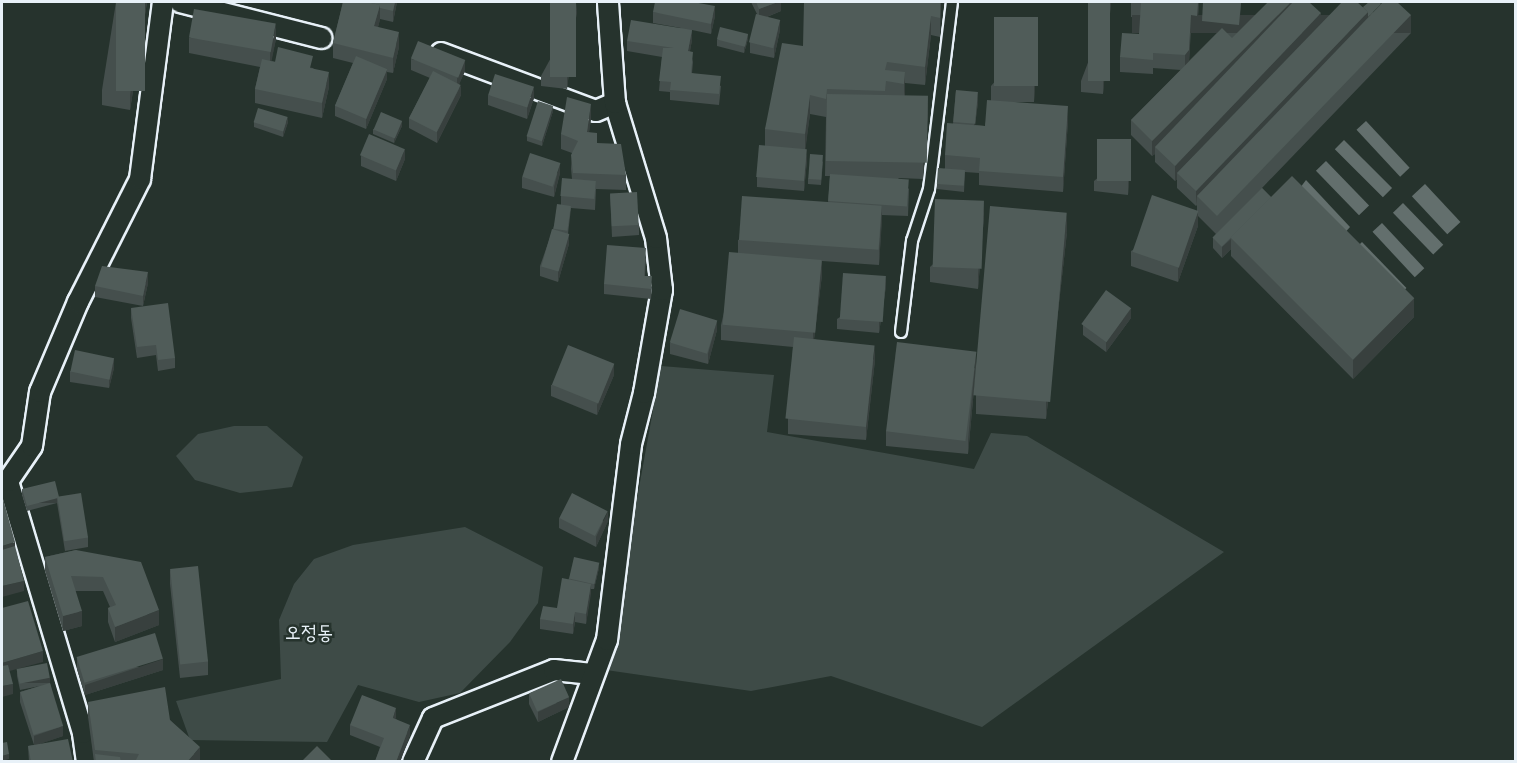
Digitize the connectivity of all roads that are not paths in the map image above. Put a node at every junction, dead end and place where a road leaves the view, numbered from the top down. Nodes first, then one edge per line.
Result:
1 (163, 2) edge
2 (180, 2) edge
3 (608, 2) edge
4 (952, 2) edge
5 (321, 38) dead end
6 (440, 52) edge
7 (615, 103) junction
8 (901, 332) dead end
9 (592, 674) junction
10 (87, 762) edge
11 (413, 762) edge
12 (562, 762) edge

1 - 10 street
2 - 5 street
3 - 7 street
4 - 8 lane
6 - 7 street
7 - 9 street
9 - 11 street
9 - 12 street

